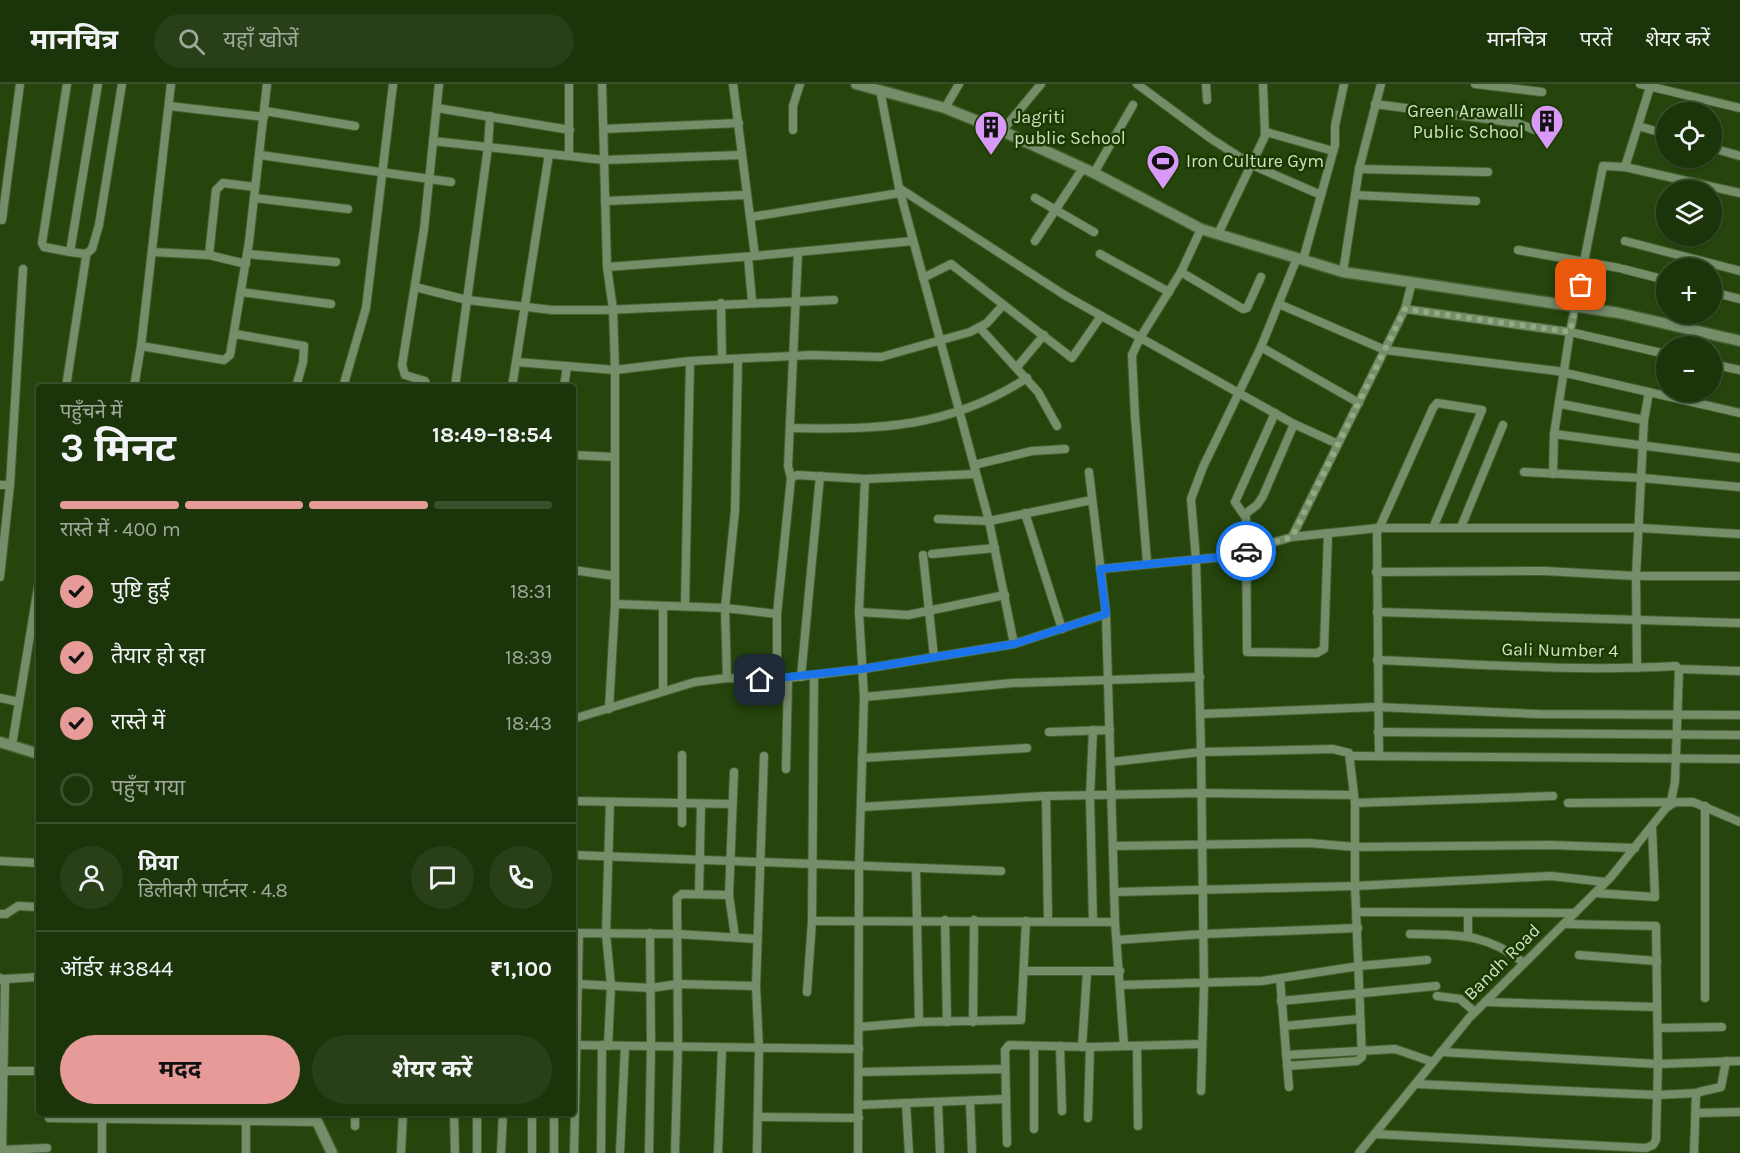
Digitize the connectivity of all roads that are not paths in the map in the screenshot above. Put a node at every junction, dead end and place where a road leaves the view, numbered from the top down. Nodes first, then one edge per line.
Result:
1 (20, 84) edge
2 (67, 84) edge
3 (98, 84) edge
4 (122, 84) edge
5 (171, 84) edge
6 (267, 84) edge
7 (393, 84) edge
8 (439, 84) edge
9 (569, 84) edge
10 (602, 84) edge
11 (732, 84) edge
12 (800, 84) edge
13 (855, 84) edge
14 (959, 84) edge
15 (1041, 84) edge
16 (1137, 84) edge
17 (1206, 84) edge
18 (1263, 84) edge
19 (1344, 84) edge
20 (1381, 84) edge
21 (1475, 84) edge
22 (1640, 84) edge
23 (1651, 85) edge
24 (880, 90) junction
25 (1542, 92) dead end
26 (1207, 100) dead end
27 (1375, 104) junction
28 (1133, 105) dead end
29 (169, 106) junction
30 (437, 108) junction
31 (945, 108) junction
32 (1740, 108) edge
33 (265, 114) junction
34 (490, 116) junction
35 (739, 123) junction
36 (355, 126) dead end
37 (1638, 126) junction
38 (604, 129) junction
39 (570, 130) junction
40 (793, 130) dead end
41 (1535, 130) dead end
42 (1002, 131) junction
43 (1656, 131) edge
44 (1266, 132) junction
45 (433, 141) junction
46 (488, 147) junction
47 (1333, 151) junction
48 (1722, 151) edge
49 (549, 154) junction
50 (260, 155) junction
51 (741, 155) junction
52 (569, 156) junction
53 (1740, 156) edge
54 (604, 160) junction
55 (1252, 165) junction
56 (1625, 167) junction
57 (1083, 168) junction
58 (1359, 169) junction
59 (1488, 172) dead end
60 (1094, 173) junction
61 (382, 174) junction
62 (429, 179) junction
63 (451, 182) dead end
64 (255, 187) junction
65 (899, 190) junction
66 (1740, 193) edge
67 (745, 195) junction
68 (1321, 195) junction
69 (1355, 195) junction
70 (254, 198) junction
71 (1035, 198) dead end
72 (605, 201) junction
73 (1476, 201) dead end
74 (348, 209) dead end
75 (1055, 211) junction
76 (751, 217) junction
77 (2, 220) dead end
78 (1201, 229) junction
79 (1094, 232) dead end
80 (1218, 234) junction
81 (913, 241) junction
82 (1035, 241) dead end
83 (1625, 241) dead end
84 (1518, 250) dead end
85 (70, 252) junction
86 (152, 252) junction
87 (798, 252) junction
88 (86, 254) junction
89 (247, 254) junction
90 (1100, 254) dead end
91 (209, 255) junction
92 (752, 257) junction
93 (1300, 259) junction
94 (336, 262) dead end
95 (1585, 262) junction
96 (246, 264) junction
97 (607, 267) junction
98 (22, 269) dead end
99 (1740, 271) edge
100 (1180, 272) junction
101 (1343, 272) junction
102 (1261, 277) dead end
103 (1656, 277) edge
104 (923, 278) junction
105 (1412, 282) junction
106 (415, 287) junction
107 (241, 292) junction
108 (1169, 292) junction
109 (1722, 294) edge
110 (1740, 299) edge
111 (467, 300) junction
112 (796, 300) junction
113 (834, 300) dead end
114 (752, 301) junction
115 (721, 303) junction
116 (331, 304) dead end
117 (1279, 304) junction
118 (525, 305) junction
119 (1003, 305) junction
120 (1577, 307) junction
121 (613, 309) junction
122 (1405, 309) junction
123 (1101, 316) junction
124 (980, 328) junction
125 (1570, 332) junction
126 (235, 334) junction
127 (1044, 335) junction
128 (1140, 338) junction
129 (1740, 341) edge
130 (940, 343) junction
131 (141, 346) junction
132 (1261, 346) junction
133 (1385, 350) junction
134 (1656, 352) edge
135 (794, 356) junction
136 (722, 359) junction
137 (738, 359) junction
138 (690, 361) junction
139 (516, 362) junction
140 (567, 366) junction
141 (1722, 366) edge
142 (1017, 367) junction
143 (1740, 369) edge
144 (615, 370) junction
145 (1564, 373) junction
146 (1027, 378) junction
147 (66, 384) edge
148 (135, 384) edge
149 (297, 384) edge
150 (344, 384) edge
151 (426, 384) edge
152 (454, 384) edge
153 (512, 384) edge
154 (564, 384) edge
155 (1238, 391) junction
156 (1649, 392) junction
157 (1359, 403) junction
158 (1561, 404) junction
159 (961, 412) junction
160 (1275, 413) junction
161 (1740, 413) edge
162 (1644, 420) junction
163 (1294, 424) junction
164 (1503, 425) dead end
165 (1057, 426) dead end
166 (790, 428) junction
167 (1554, 434) junction
168 (1338, 444) junction
169 (1642, 447) junction
170 (1065, 449) dead end
171 (576, 455) edge
172 (615, 457) junction
173 (1740, 458) edge
174 (975, 469) junction
175 (1089, 472) dead end
176 (1524, 472) dead end
177 (1553, 474) junction
178 (820, 476) junction
179 (790, 478) junction
180 (1642, 478) junction
181 (865, 479) junction
182 (0, 484) edge
183 (10, 485) junction
184 (1740, 487) edge
185 (1092, 500) junction
186 (1025, 513) junction
187 (1245, 514) junction
188 (938, 519) dead end
189 (989, 521) junction
190 (1461, 527) junction
191 (1378, 528) junction
192 (1433, 528) junction
193 (1640, 528) junction
194 (1328, 533) junction
195 (1740, 534) edge
196 (1292, 537) junction
197 (995, 548) junction
198 (1245, 551) junction
199 (1196, 559) junction
200 (1147, 562) junction
201 (1100, 569) junction
202 (576, 570) edge
203 (1376, 573) junction
204 (615, 576) junction
205 (1636, 576) junction
206 (1740, 576) edge
207 (0, 577) edge
208 (1005, 595) junction
209 (615, 604) junction
210 (663, 606) junction
211 (685, 606) junction
212 (36, 608) edge
213 (725, 608) junction
214 (927, 611) junction
215 (860, 612) junction
216 (1377, 612) junction
217 (777, 614) junction
218 (1106, 614) junction
219 (1636, 621) junction
220 (1740, 622) edge
221 (1062, 629) junction
222 (1014, 644) junction
223 (934, 657) junction
224 (1377, 660) junction
225 (1637, 668) junction
226 (862, 669) junction
227 (1679, 669) junction
228 (1740, 671) edge
229 (814, 675) junction
230 (801, 677) junction
231 (1200, 677) junction
232 (727, 678) junction
233 (788, 678) junction
234 (777, 680) junction
235 (1109, 680) junction
236 (663, 690) junction
237 (864, 697) junction
238 (0, 698) edge
239 (19, 702) junction
240 (1377, 707) junction
241 (609, 709) junction
242 (1200, 714) junction
243 (1677, 714) junction
244 (1740, 715) edge
245 (576, 718) edge
246 (1093, 730) junction
247 (1110, 730) junction
248 (1049, 732) dead end
249 (1378, 732) junction
250 (1677, 735) junction
251 (1740, 735) edge
252 (0, 742) edge
253 (12, 745) junction
254 (1027, 748) dead end
255 (1201, 752) junction
256 (36, 753) edge
257 (682, 755) dead end
258 (764, 756) dead end
259 (1351, 756) junction
260 (1379, 756) junction
261 (862, 758) junction
262 (1676, 759) junction
263 (1740, 759) edge
264 (1111, 762) junction
265 (786, 769) dead end
266 (734, 772) dead end
267 (1202, 793) junction
268 (1046, 796) junction
269 (1553, 796) dead end
270 (1090, 797) junction
271 (1112, 797) junction
272 (1354, 799) junction
273 (576, 801) edge
274 (1673, 801) junction
275 (610, 802) junction
276 (683, 803) junction
277 (1568, 803) dead end
278 (702, 804) junction
279 (732, 804) junction
280 (1705, 806) junction
281 (861, 807) junction
282 (1740, 822) edge
283 (682, 823) dead end
284 (1652, 827) junction
285 (1202, 843) junction
286 (1114, 846) junction
287 (1356, 847) junction
288 (1635, 848) junction
289 (576, 855) edge
290 (609, 857) junction
291 (699, 860) junction
292 (0, 861) edge
293 (730, 862) junction
294 (36, 863) edge
295 (761, 863) junction
296 (812, 864) junction
297 (859, 866) junction
298 (916, 869) junction
299 (1000, 871) dead end
300 (1605, 882) junction
301 (1355, 886) junction
302 (1203, 890) junction
303 (1115, 892) junction
304 (1595, 893) junction
305 (699, 894) junction
306 (729, 895) junction
307 (36, 907) edge
308 (1357, 912) junction
309 (0, 914) edge
310 (1468, 914) junction
311 (1575, 914) junction
312 (918, 920) junction
313 (945, 920) junction
314 (1048, 920) junction
315 (812, 921) junction
316 (860, 921) junction
317 (974, 921) junction
318 (1026, 921) junction
319 (1093, 922) junction
320 (1115, 922) junction
321 (1565, 924) junction
322 (1358, 928) junction
323 (576, 933) edge
324 (650, 933) junction
325 (606, 934) junction
326 (677, 934) junction
327 (1204, 934) junction
328 (1410, 934) dead end
329 (1468, 936) junction
330 (735, 937) junction
331 (757, 939) junction
332 (1117, 940) junction
333 (1579, 955) dead end
334 (1427, 960) dead end
335 (1657, 961) junction
336 (1524, 963) junction
337 (1359, 966) junction
338 (1025, 971) junction
339 (1120, 971) junction
340 (1087, 972) junction
341 (36, 976) edge
342 (2, 979) edge
343 (1280, 979) junction
344 (577, 984) junction
345 (678, 984) junction
346 (611, 985) junction
347 (1121, 985) junction
348 (1204, 985) junction
349 (756, 986) junction
350 (1436, 986) dead end
351 (651, 988) junction
352 (807, 992) dead end
353 (1359, 995) junction
354 (1437, 996) dead end
355 (1705, 998) dead end
356 (1281, 1001) junction
357 (1485, 1002) junction
358 (576, 1004) edge
359 (1658, 1007) junction
360 (1475, 1012) junction
361 (1360, 1020) junction
362 (919, 1022) junction
363 (947, 1022) junction
364 (973, 1022) junction
365 (1284, 1026) junction
366 (859, 1027) junction
367 (1722, 1027) dead end
368 (1658, 1028) junction
369 (1202, 1044) junction
370 (576, 1045) edge
371 (605, 1045) junction
372 (625, 1046) junction
373 (651, 1046) junction
374 (1034, 1046) junction
375 (1060, 1046) junction
376 (1124, 1046) junction
377 (678, 1047) junction
378 (1086, 1047) junction
379 (1137, 1047) junction
380 (722, 1048) junction
381 (759, 1049) junction
382 (859, 1049) junction
383 (1361, 1050) junction
384 (1442, 1052) junction
385 (1286, 1055) junction
386 (1726, 1061) junction
387 (1740, 1061) edge
388 (1433, 1062) junction
389 (1658, 1064) junction
390 (1287, 1066) junction
391 (1004, 1069) junction
392 (3, 1071) junction
393 (36, 1071) edge
394 (859, 1072) junction
395 (1416, 1084) junction
396 (1289, 1087) dead end
397 (1202, 1091) dead end
398 (1696, 1094) junction
399 (1657, 1095) junction
400 (1005, 1099) junction
401 (970, 1101) junction
402 (906, 1103) junction
403 (938, 1103) junction
404 (859, 1105) junction
405 (1062, 1111) dead end
406 (1740, 1112) edge
407 (1695, 1113) junction
408 (356, 1116) edge
409 (404, 1116) edge
410 (454, 1116) edge
411 (477, 1116) edge
412 (503, 1116) edge
413 (532, 1116) edge
414 (554, 1116) edge
415 (574, 1116) edge
416 (314, 1117) edge
417 (49, 1118) dead end
418 (759, 1118) junction
419 (859, 1118) junction
420 (1088, 1118) dead end
421 (102, 1120) junction
422 (246, 1122) junction
423 (355, 1126) dead end
424 (1138, 1126) dead end
425 (1034, 1129) dead end
426 (1375, 1134) junction
427 (1007, 1143) dead end
428 (47, 1148) dead end
429 (2, 1151) edge
430 (402, 1152) edge
431 (102, 1153) edge
432 (246, 1153) edge
433 (332, 1153) edge
434 (455, 1153) edge
435 (477, 1153) edge
436 (501, 1153) edge
437 (532, 1153) edge
438 (554, 1153) edge
439 (574, 1153) edge
440 (601, 1153) edge
441 (620, 1153) edge
442 (649, 1153) edge
443 (675, 1153) edge
444 (718, 1153) edge
445 (758, 1153) edge
446 (858, 1153) edge
447 (909, 1153) edge
448 (940, 1153) edge
449 (972, 1153) edge
450 (1359, 1153) edge
451 (1694, 1153) edge

1 - 77 street
2 - 85 street
3 - 85 street
4 - 88 street
5 - 29 street
6 - 33 street
7 - 61 street
8 - 30 street
9 - 39 street
10 - 38 street
11 - 35 street
12 - 40 street
13 - 24 street
14 - 31 street
15 - 42 street
16 - 55 street
17 - 26 street
18 - 44 street
19 - 47 street
20 - 27 street
21 - 25 street
22 - 23 street
23 - 32 street
23 - 37 street
24 - 31 street
24 - 65 street
27 - 41 street
27 - 58 street
28 - 60 street
29 - 33 street
29 - 86 street
30 - 34 street
30 - 45 street
31 - 42 street
33 - 36 street
33 - 50 street
34 - 39 street
34 - 46 street
35 - 38 street
35 - 51 street
37 - 43 street
37 - 56 street
38 - 54 street
39 - 52 street
42 - 57 street
44 - 47 street
44 - 55 street
45 - 46 street
45 - 62 street
46 - 49 street
46 - 111 street
47 - 68 street
48 - 53 street
49 - 52 street
49 - 118 street
50 - 61 street
50 - 64 street
51 - 54 street
51 - 67 street
52 - 54 street
54 - 72 street
55 - 68 street
55 - 80 street
56 - 66 street
56 - 95 street
57 - 60 street
57 - 75 street
58 - 59 street
58 - 69 street
60 - 78 street
61 - 62 street
61 - 150 street
62 - 63 street
62 - 106 street
64 - 70 street
64 - 91 street
65 - 76 street
65 - 81 street
65 - 123 street
67 - 72 street
67 - 76 street
68 - 93 street
69 - 73 street
69 - 101 street
70 - 74 street
70 - 89 street
71 - 75 street
72 - 97 street
75 - 79 street
75 - 82 street
76 - 92 street
78 - 80 street
78 - 100 street
80 - 93 street
81 - 87 street
81 - 104 street
83 - 99 street
84 - 95 street
85 - 88 street
86 - 91 street
86 - 131 street
87 - 92 street
87 - 112 street
88 - 147 street
89 - 94 street
89 - 96 street
90 - 108 street
91 - 96 street
92 - 97 street
92 - 114 street
93 - 101 street
93 - 117 street
95 - 103 street
95 - 120 street
96 - 107 street
97 - 121 street
98 - 183 street
100 - 102 street
100 - 108 street
101 - 105 street
104 - 119 street
104 - 130 street
105 - 120 street
105 - 122 street
106 - 111 street
106 - 151 street
107 - 116 street
107 - 126 street
108 - 128 street
109 - 110 street
111 - 118 street
111 - 152 street
112 - 113 street
112 - 114 street
112 - 135 street
114 - 115 street
115 - 121 street
115 - 136 street
117 - 132 street
117 - 133 street
118 - 121 street
118 - 139 street
119 - 124 street
119 - 127 street
120 - 125 street
120 - 129 street
121 - 144 street
122 - 125 street
122 - 133 street
123 - 127 street
123 - 128 street
124 - 130 street
124 - 142 street
125 - 134 street
125 - 145 street
126 - 131 street
126 - 149 street
127 - 142 street
128 - 155 street
128 - 200 street
130 - 135 street
130 - 159 street
131 - 148 street
132 - 155 street
132 - 157 street
133 - 145 street
133 - 157 street
135 - 137 street
135 - 166 street
136 - 137 street
136 - 138 street
137 - 213 street
138 - 144 street
138 - 211 street
139 - 140 street
139 - 153 street
140 - 144 street
140 - 154 street
141 - 143 street
142 - 146 street
144 - 172 street
145 - 156 street
145 - 158 street
146 - 159 street
146 - 165 street
155 - 160 street
155 - 199 street
156 - 161 street
156 - 162 street
157 - 168 street
158 - 162 street
158 - 167 street
159 - 166 street
159 - 174 street
160 - 163 street
160 - 187 street
162 - 169 street
163 - 168 street
163 - 187 street
164 - 190 street
166 - 179 street
167 - 169 street
167 - 177 street
168 - 196 street
169 - 173 street
169 - 180 street
170 - 174 street
171 - 172 street
172 - 204 street
174 - 181 street
174 - 189 street
175 - 185 street
176 - 177 street
177 - 180 street
178 - 179 street
178 - 181 street
178 - 230 street
179 - 217 street
180 - 184 street
180 - 193 street
181 - 215 street
182 - 183 street
183 - 207 street
185 - 186 street
185 - 201 street
186 - 189 street
186 - 221 street
187 - 198 street
188 - 189 street
189 - 197 street
190 - 192 street
190 - 193 street
191 - 192 street
191 - 192 street
191 - 194 street
191 - 203 street
193 - 195 street
193 - 205 street
194 - 196 street
194 - 198 street
196 - 198 street
197 - 208 street
197 - 214 street
198 - 199 street
199 - 200 street
199 - 231 street
200 - 201 street
201 - 218 street
202 - 204 street
203 - 205 street
203 - 216 street
204 - 209 street
205 - 206 street
205 - 219 street
208 - 214 street
208 - 222 street
209 - 210 street
209 - 241 street
210 - 211 street
210 - 236 street
211 - 213 street
212 - 239 street
213 - 217 street
213 - 232 street
214 - 215 street
214 - 223 street
215 - 226 street
216 - 219 street
216 - 224 street
217 - 234 street
218 - 221 street
218 - 235 street
219 - 220 street
219 - 225 street
221 - 222 street
222 - 223 street
223 - 226 street
224 - 225 street, Gali Number 4
224 - 240 street
225 - 227 street, Gali Number 4
226 - 229 street
226 - 237 street
227 - 228 street, Gali Number 4
227 - 243 street
229 - 230 street
229 - 296 street
230 - 233 street
231 - 235 street
231 - 242 street
232 - 234 street
232 - 236 street
233 - 234 street
233 - 265 street
235 - 237 street
235 - 247 street
236 - 241 street
237 - 261 street
238 - 239 street
239 - 253 street
240 - 242 street
240 - 243 street
240 - 249 street
241 - 245 street
242 - 255 street
243 - 244 street
243 - 250 street
246 - 247 street
246 - 248 street
246 - 270 street
247 - 264 street
249 - 250 street
249 - 260 street
250 - 251 street
250 - 262 street
252 - 253 street
253 - 256 street
254 - 261 street
255 - 259 street
255 - 264 street
255 - 267 street
257 - 276 street
258 - 295 street
259 - 260 street
259 - 272 street
260 - 262 street
261 - 281 street
262 - 263 street
262 - 274 street
264 - 271 street
266 - 279 street
267 - 271 street
267 - 272 street
267 - 285 street
268 - 270 street
268 - 281 street
268 - 314 street
269 - 272 street
270 - 271 street
270 - 319 street
271 - 286 street
272 - 287 street
273 - 275 street
274 - 277 street
274 - 280 street
274 - 284 street, Bandh Road
275 - 276 street
275 - 290 street
276 - 278 street
276 - 283 street
278 - 279 street
278 - 291 street
279 - 293 street
280 - 282 street
280 - 355 street
281 - 297 street
284 - 288 street, Bandh Road
284 - 304 street
285 - 286 street
285 - 287 street
285 - 302 street
286 - 303 street
287 - 288 street
287 - 301 street
288 - 300 street, Bandh Road
289 - 290 street
290 - 291 street
290 - 325 street
291 - 293 street
291 - 305 street
292 - 294 street
293 - 295 street
293 - 306 street
295 - 296 street
295 - 331 street
296 - 297 street
296 - 315 street
297 - 298 street
297 - 316 street
298 - 299 street
298 - 312 street
300 - 301 street
300 - 304 street, Bandh Road
301 - 302 street
301 - 308 street
302 - 303 street
302 - 327 street
303 - 320 street
304 - 311 street, Bandh Road
305 - 306 street
305 - 326 street
306 - 330 street
307 - 309 street
308 - 310 street
308 - 322 street
310 - 311 street
310 - 329 street
311 - 321 street, Bandh Road
312 - 313 street
312 - 316 street
312 - 362 street
313 - 317 street
313 - 363 street
314 - 318 street
314 - 319 street
315 - 316 street
315 - 352 street
316 - 366 street
317 - 318 street
317 - 364 street
318 - 338 street
319 - 320 street
320 - 332 street
321 - 335 street
321 - 336 street, Bandh Road
322 - 327 street
322 - 337 street
323 - 325 street
323 - 344 street
324 - 325 street
324 - 326 street
324 - 351 street
325 - 346 street
326 - 330 street
326 - 345 street
327 - 332 street
327 - 348 street
328 - 329 street
329 - 336 street
330 - 331 street
331 - 349 street
332 - 339 street
333 - 335 street
334 - 337 street
335 - 359 street
336 - 357 street, Bandh Road
337 - 343 street
337 - 353 street
338 - 340 street
338 - 364 street
339 - 340 street
339 - 347 street
340 - 378 street
341 - 342 street
342 - 392 street
343 - 348 street
343 - 356 street
344 - 346 street
344 - 358 street
345 - 349 street
345 - 351 street
345 - 377 street
346 - 351 street
346 - 371 street
347 - 348 street
347 - 376 street
348 - 369 street
349 - 381 street
350 - 353 street
351 - 373 street
353 - 356 street
353 - 361 street
354 - 360 street
356 - 365 street
357 - 359 street
357 - 360 street, Bandh Road
359 - 368 street
360 - 384 street, Bandh Road
361 - 365 street
361 - 383 street
362 - 363 street
362 - 366 street
363 - 364 street
365 - 385 street
366 - 382 street
367 - 368 street
368 - 389 street
369 - 379 street
369 - 397 street
370 - 371 street
371 - 372 street
371 - 440 street
372 - 373 street
372 - 441 street
373 - 377 street
373 - 442 street
374 - 375 street
374 - 391 street
374 - 425 street
375 - 378 street
375 - 405 street
376 - 378 street
376 - 379 street
377 - 380 street
377 - 443 street
378 - 420 street
379 - 424 street
380 - 381 street
380 - 444 street
381 - 382 street
381 - 418 street
382 - 394 street
383 - 385 street
383 - 388 street
383 - 390 street
384 - 388 street, Bandh Road
384 - 389 street
385 - 390 street
386 - 387 street
386 - 389 street
386 - 398 street
388 - 395 street, Bandh Road
389 - 399 street
390 - 396 street
391 - 394 street
391 - 400 street
392 - 393 street
392 - 429 street
394 - 404 street
395 - 399 street
395 - 426 street, Bandh Road
398 - 399 street
398 - 407 street
399 - 426 street
400 - 401 street
400 - 427 street
401 - 403 street
401 - 449 street
402 - 403 street
402 - 404 street
402 - 447 street
403 - 448 street
404 - 419 street
406 - 407 street
407 - 451 street
408 - 423 street
409 - 430 street
410 - 434 street
411 - 435 street
412 - 436 street
413 - 437 street
414 - 438 street
415 - 439 street
416 - 422 street
416 - 433 street
417 - 421 street
418 - 419 street
418 - 445 street
419 - 446 street
421 - 422 street
421 - 431 street
422 - 432 street
426 - 450 street, Bandh Road
428 - 429 street

